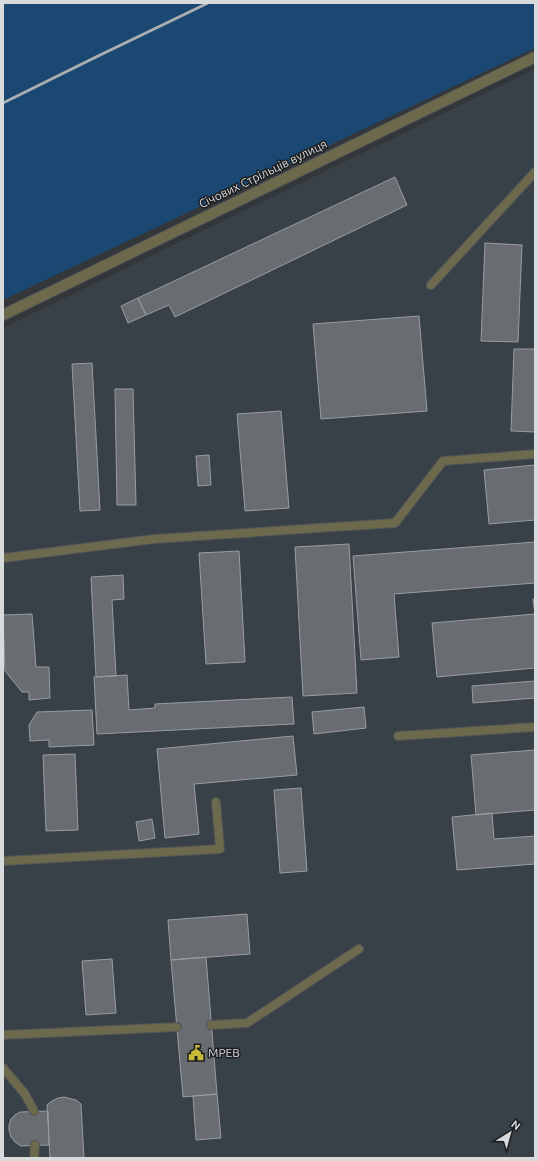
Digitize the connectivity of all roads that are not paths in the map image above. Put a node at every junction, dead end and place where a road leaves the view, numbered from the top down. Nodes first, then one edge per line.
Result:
1 (535, 57) edge
2 (535, 172) edge
3 (431, 285) dead end
4 (3, 315) edge
5 (535, 454) edge
6 (3, 558) edge
7 (535, 727) edge
8 (398, 736) dead end
9 (216, 802) dead end
10 (3, 861) edge
11 (359, 949) dead end
12 (211, 1025) dead end
13 (177, 1027) dead end
14 (3, 1035) edge
15 (3, 1068) edge
16 (34, 1111) dead end
17 (35, 1145) dead end
18 (34, 1158) edge

1 - 4 street, Січових Стрільців вулиця
2 - 3 lane
5 - 6 lane
7 - 8 lane
9 - 10 lane
11 - 12 lane
13 - 14 lane
15 - 16 lane
17 - 18 lane

